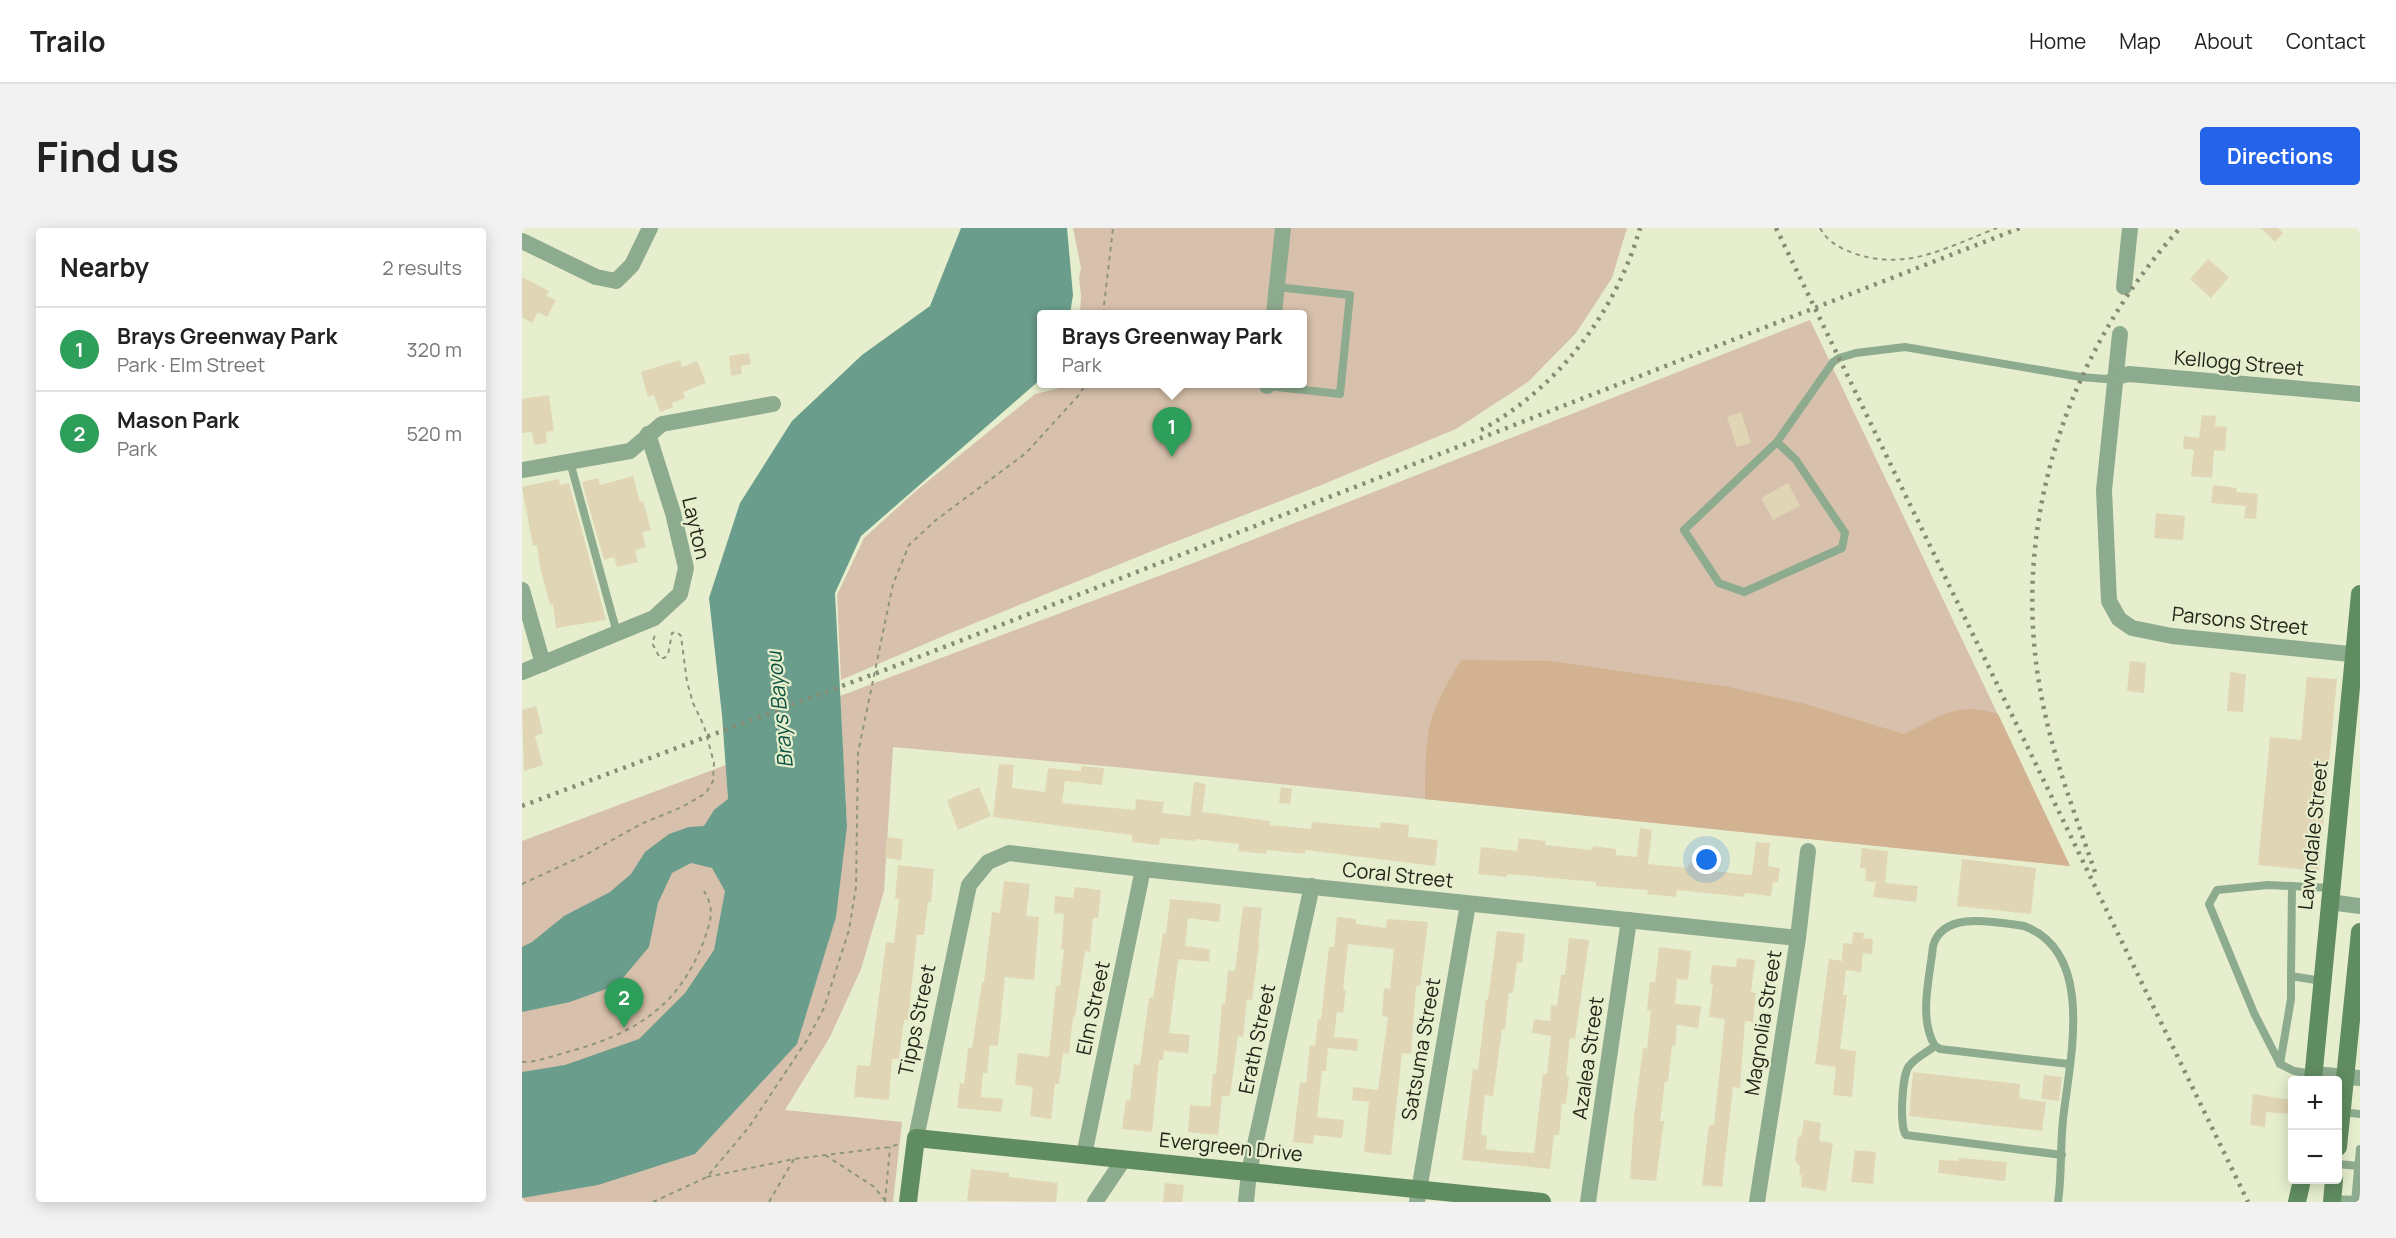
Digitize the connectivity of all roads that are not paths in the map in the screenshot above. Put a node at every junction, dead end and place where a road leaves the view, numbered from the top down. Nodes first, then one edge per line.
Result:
1 (650, 228) edge
2 (1283, 228) edge
3 (2130, 228) edge
4 (522, 241) edge
5 (1277, 287) junction
6 (2124, 287) dead end
7 (1275, 310) edge
8 (2120, 334) dead end
9 (2116, 377) junction
10 (1291, 388) edge
11 (2360, 394) edge
12 (773, 404) dead end
13 (648, 434) junction
14 (1777, 442) junction
15 (570, 462) junction
16 (522, 470) edge
17 (522, 590) edge
18 (2360, 594) edge
19 (617, 633) junction
20 (2357, 655) edge
21 (543, 664) junction
22 (522, 672) edge
23 (1808, 851) dead end
24 (995, 859) joint
25 (1143, 869) junction
26 (1312, 886) junction
27 (2292, 886) junction
28 (2330, 895) junction
29 (1468, 904) junction
30 (2360, 906) edge
31 (1629, 920) junction
32 (2360, 932) edge
33 (1798, 938) junction
34 (2291, 976) junction
35 (2322, 981) junction
36 (1935, 1046) junction
37 (2069, 1064) junction
38 (2280, 1064) junction
39 (2310, 1076) edge
40 (2313, 1076) edge
41 (2352, 1077) edge
42 (2342, 1109) edge
43 (2342, 1112) edge
44 (2360, 1114) edge
45 (916, 1137) junction
46 (2360, 1149) edge
47 (1084, 1155) junction
48 (2062, 1155) junction
49 (1124, 1159) junction
50 (2342, 1164) edge
51 (2358, 1166) junction
52 (1249, 1172) junction
53 (2301, 1184) edge
54 (2334, 1184) edge
55 (1417, 1196) edge
56 (2332, 1200) edge
57 (2355, 1201) edge
58 (908, 1202) edge
59 (1095, 1202) edge
60 (1246, 1202) edge
61 (1542, 1202) edge
62 (1588, 1202) edge
63 (1757, 1202) edge
64 (2058, 1202) edge
65 (2297, 1202) edge

1 - 4 street
2 - 5 street
3 - 6 street
5 - 7 street
5 - 10 lane
8 - 9 street
9 - 11 street, Kellogg Street
9 - 14 lane
9 - 20 street, Parsons Street
12 - 13 street
13 - 15 street
13 - 19 street, Layton
14 - 14 lane
15 - 16 street
15 - 19 lane
17 - 21 street
18 - 20 main road, Lawndale Street
19 - 21 street
20 - 28 main road, Lawndale Street
21 - 22 street
23 - 33 street, Magnolia Street
24 - 25 street, Coral Street
24 - 45 street, Tipps Street
25 - 26 street, Coral Street
25 - 47 street, Elm Street
26 - 29 street, Coral Street
26 - 52 street, Erath Street
27 - 28 lane
27 - 34 lane
27 - 38 lane
28 - 30 street
28 - 35 main road, Lawndale Street
29 - 31 street, Coral Street
29 - 55 street, Satsuma Street
31 - 33 street, Coral Street
31 - 62 street, Azalea Street
32 - 41 main road
33 - 63 street, Magnolia Street
34 - 35 lane
34 - 38 lane
35 - 40 main road, Lawndale Street
36 - 37 lane
36 - 37 lane
36 - 48 lane
37 - 48 lane
38 - 39 lane
41 - 42 main road
43 - 44 lane
45 - 47 main road, Evergreen Drive
45 - 58 main road, Tipps Street
46 - 51 lane
47 - 49 main road, Evergreen Drive
48 - 64 lane
49 - 52 main road, Evergreen Drive
49 - 59 street
50 - 51 lane
51 - 57 lane
52 - 55 main road, Evergreen Drive
52 - 60 street, Erath Street
53 - 65 main road
54 - 56 main road
55 - 61 main road, Evergreen Drive
56 - 57 lane

